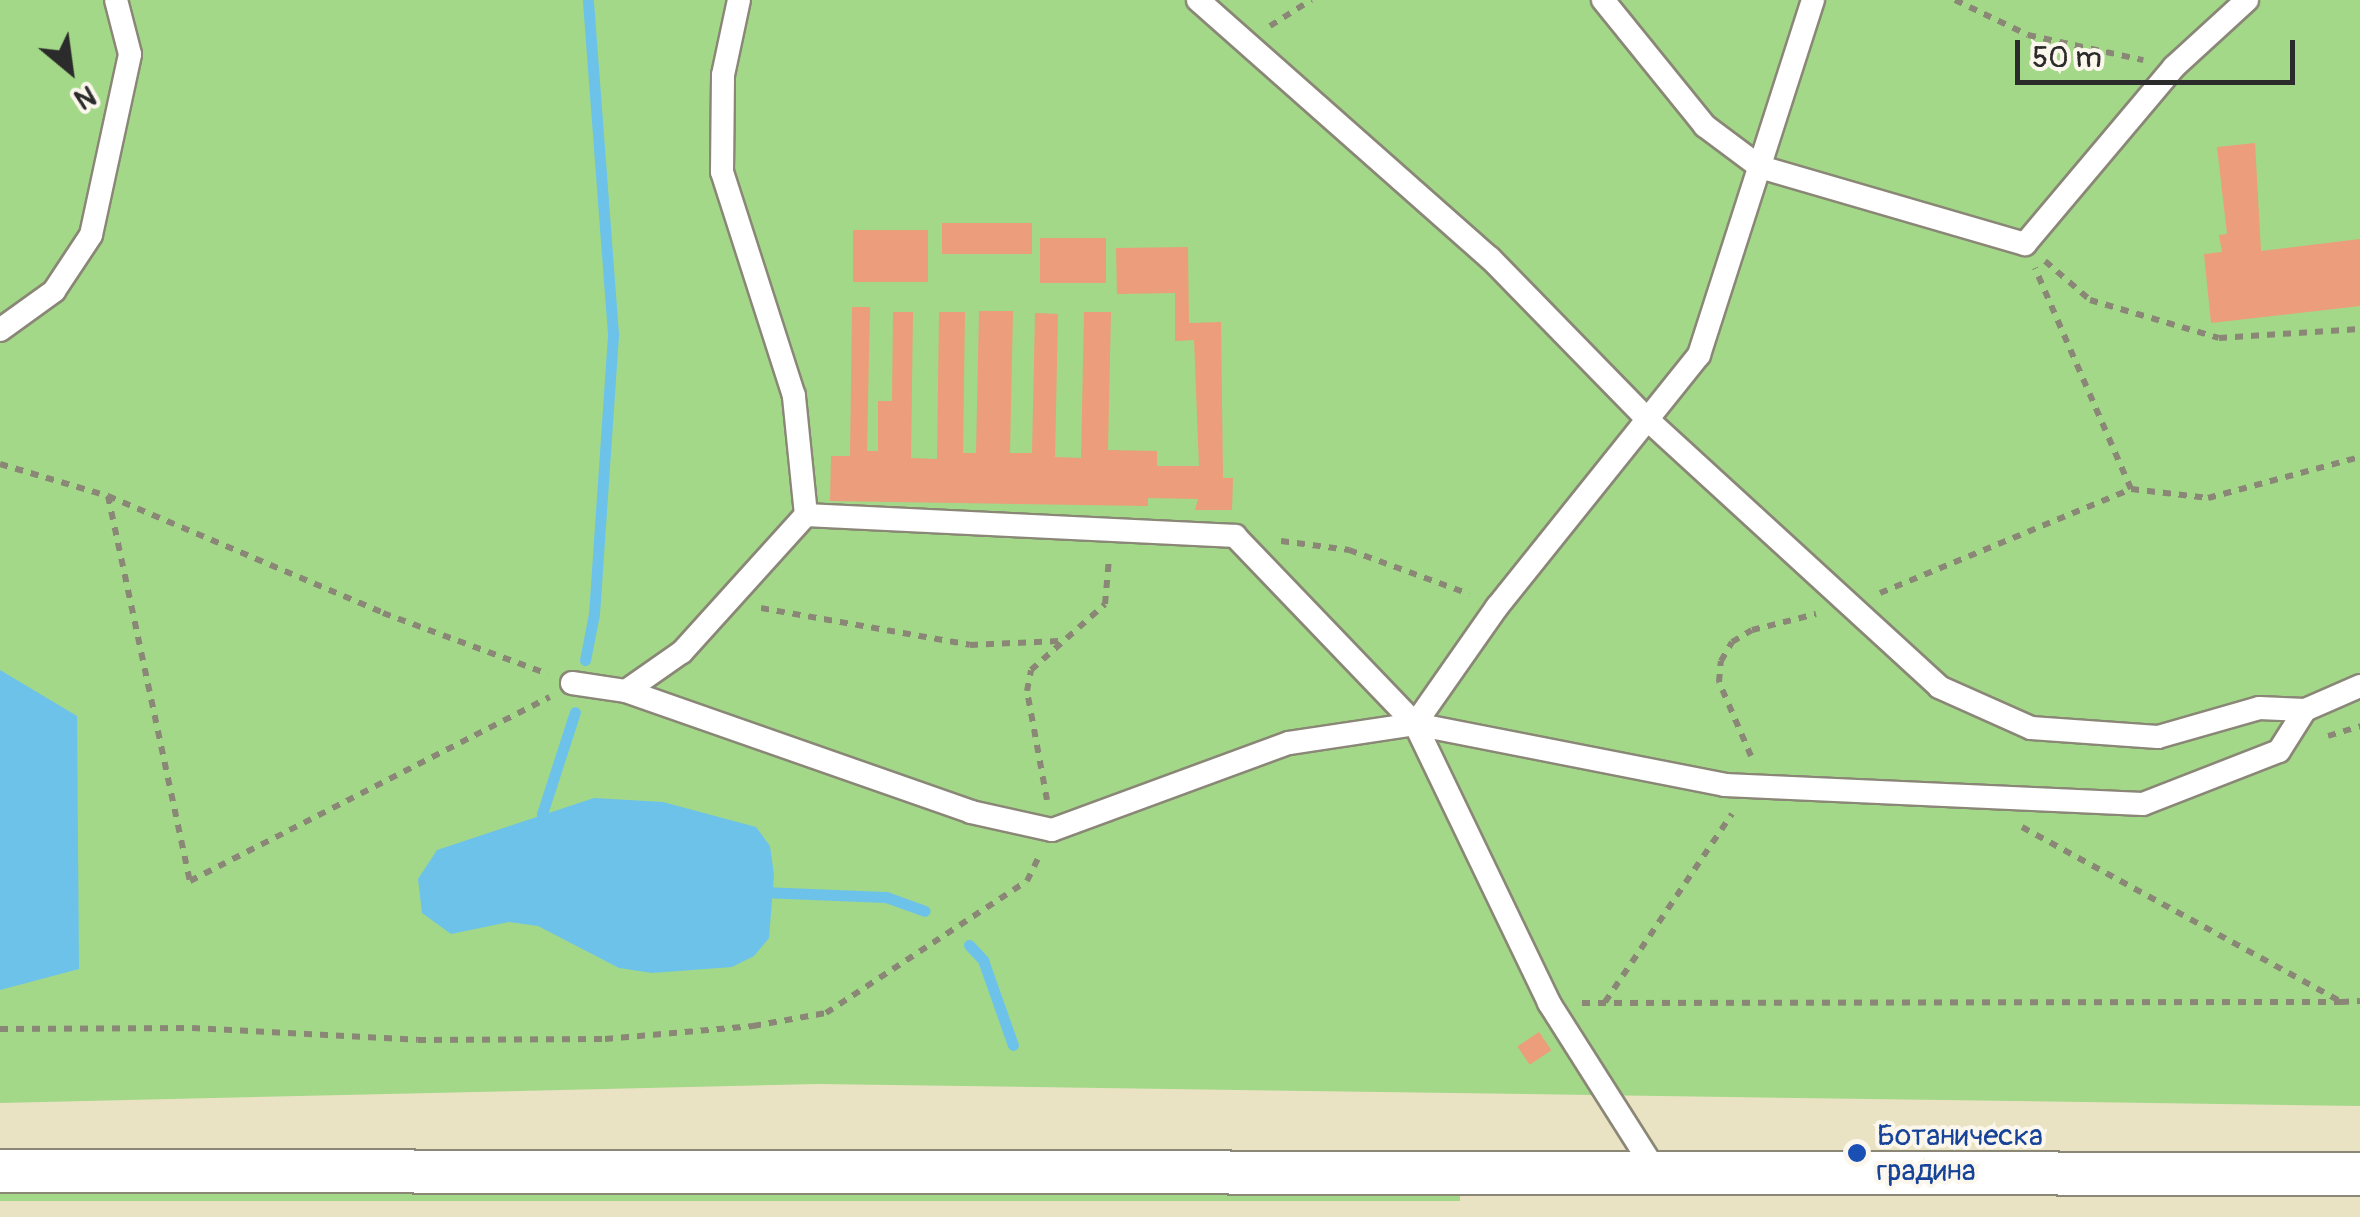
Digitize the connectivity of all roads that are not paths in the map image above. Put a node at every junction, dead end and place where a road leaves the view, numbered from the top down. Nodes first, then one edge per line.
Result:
1 (116, 0) edge
2 (739, 0) edge
3 (1198, 0) edge
4 (1604, 0) edge
5 (1813, 0) edge
6 (2247, 0) edge
7 (1760, 167) junction
8 (0, 330) edge
9 (1647, 420) junction
10 (806, 515) junction
11 (572, 684) road end
12 (2360, 686) edge
13 (626, 690) junction
14 (2305, 710) junction
15 (1415, 724) junction
16 (0, 1171) edge
17 (1656, 1173) junction
18 (2360, 1174) edge

1 - 8 lane
2 - 10 lane
3 - 9 lane
4 - 7 lane
5 - 7 lane
6 - 7 lane
7 - 9 lane
9 - 14 lane
9 - 15 lane
10 - 13 lane
10 - 15 lane
11 - 13 lane
12 - 14 lane
13 - 15 lane
14 - 15 lane
15 - 17 lane
16 - 17 street
17 - 18 street

